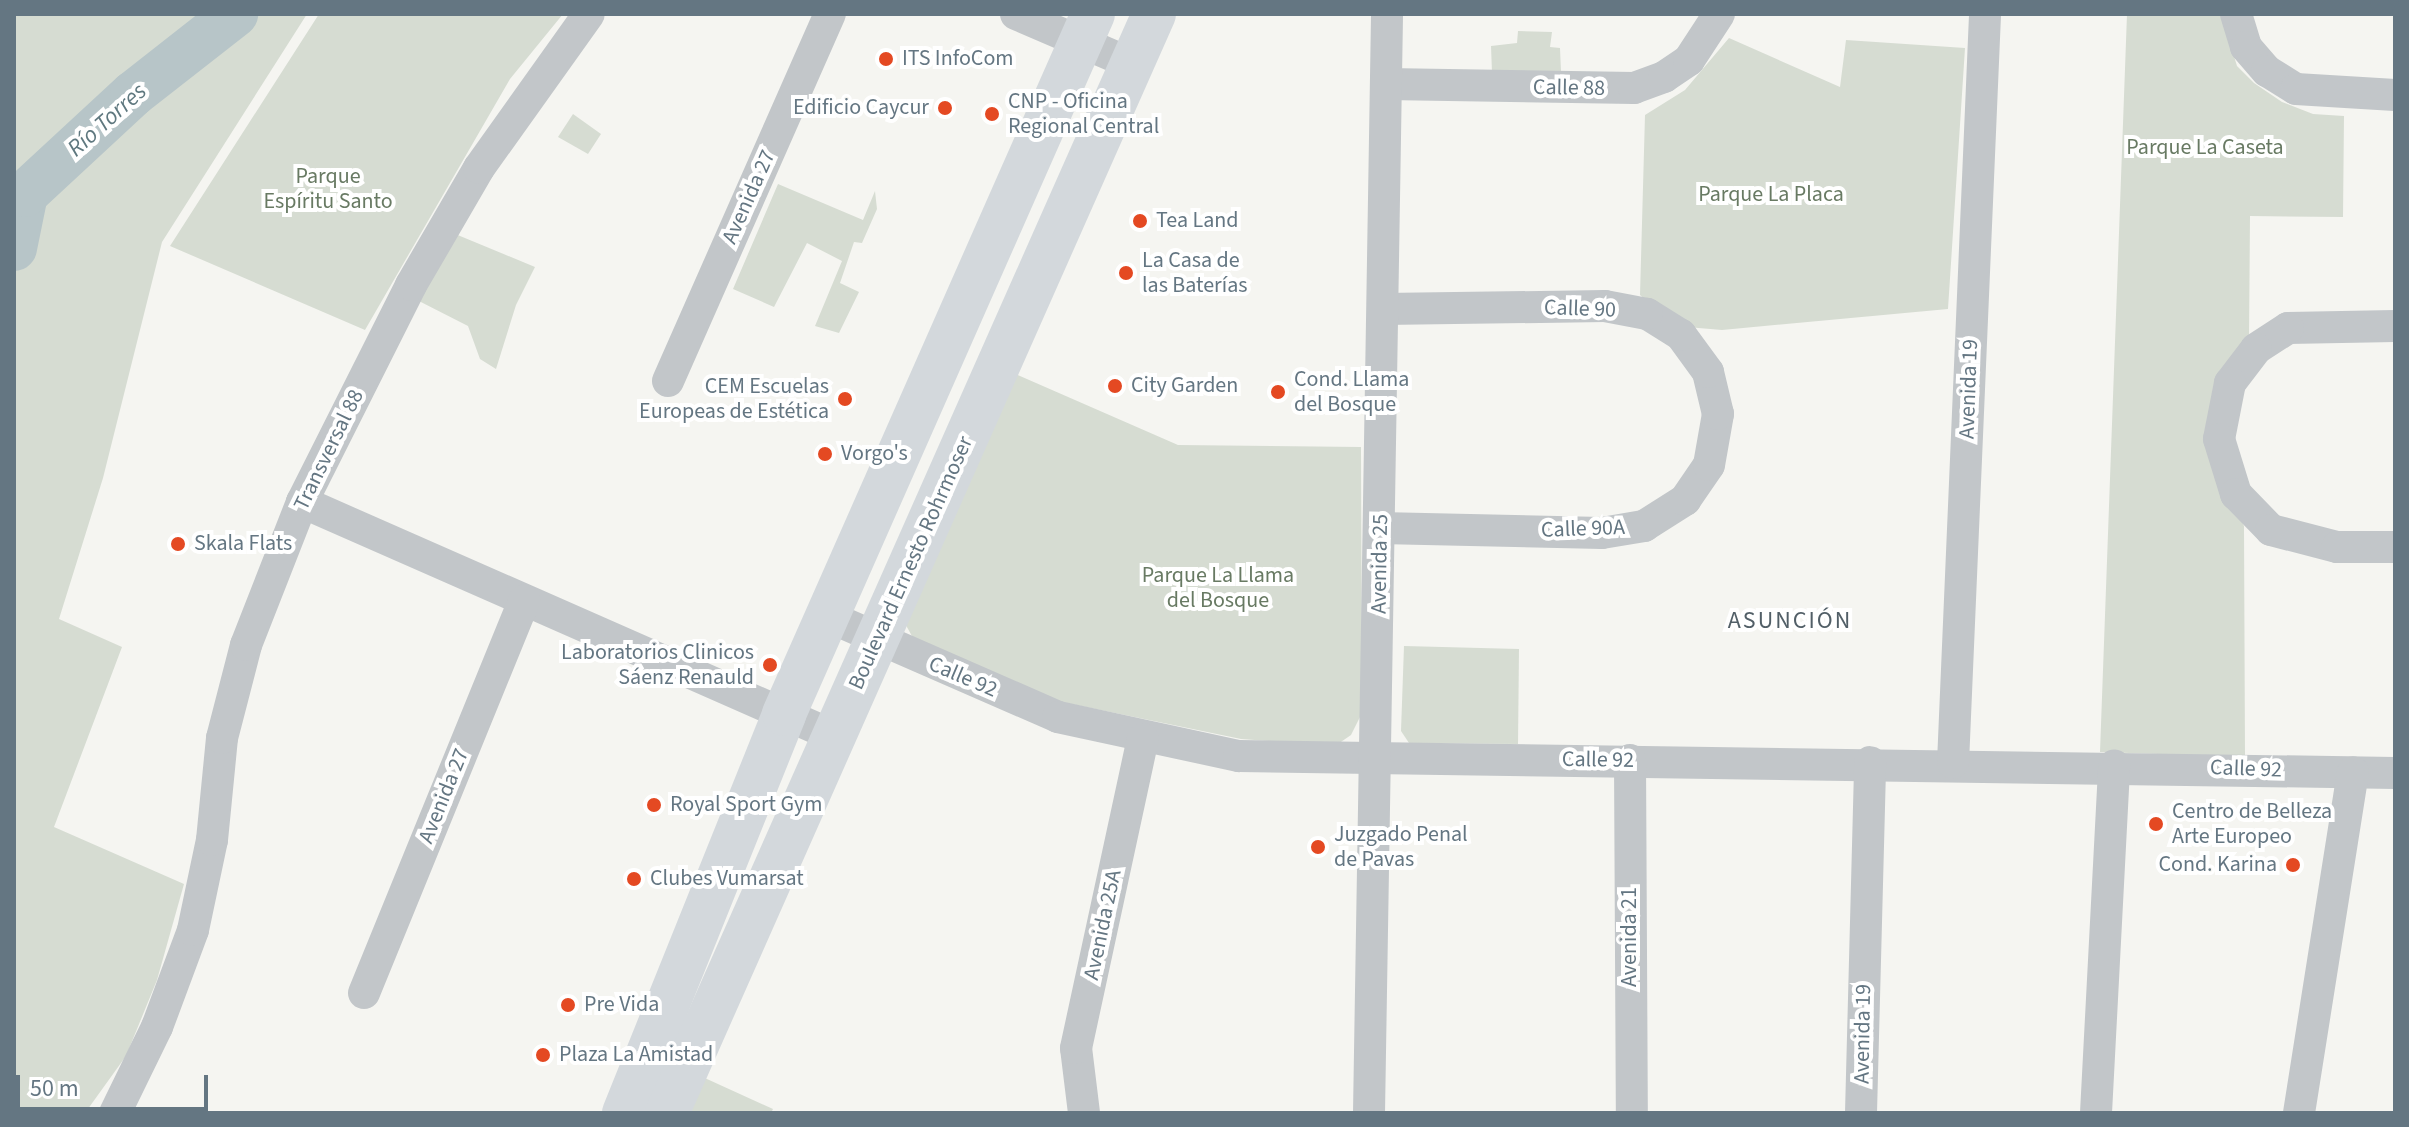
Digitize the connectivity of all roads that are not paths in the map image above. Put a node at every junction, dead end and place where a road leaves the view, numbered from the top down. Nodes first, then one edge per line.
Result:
1 (589, 14) edge
2 (830, 14) edge
3 (1016, 14) edge
4 (1154, 14) edge
5 (1387, 14) edge
6 (1719, 14) edge
7 (1985, 14) edge
8 (2236, 14) edge
9 (1086, 28) edge
10 (1132, 64) junction
11 (1386, 84) junction
12 (2395, 95) edge
13 (1383, 309) junction
14 (2395, 326) edge
15 (668, 381) dead end
16 (1718, 414) joint
17 (302, 502) junction
18 (1380, 528) junction
19 (2395, 547) edge
20 (524, 600) junction
21 (827, 616) junction
22 (877, 640) junction
23 (784, 714) junction
24 (834, 736) junction
25 (1143, 739) junction
26 (1377, 758) junction
27 (1630, 760) junction
28 (1870, 762) junction
29 (1953, 763) junction
30 (2114, 765) junction
31 (2353, 772) junction
32 (2395, 773) edge
33 (364, 993) dead end
34 (115, 1113) edge
35 (624, 1113) edge
36 (667, 1113) edge
37 (1084, 1113) edge
38 (1369, 1113) edge
39 (1632, 1113) edge
40 (1861, 1113) edge
41 (2096, 1113) edge
42 (2299, 1113) edge

1 - 17 street, Transversal 88
2 - 15 street, Avenida 27
3 - 9 street
4 - 10 main road, Boulevard Ernesto Rohrmoser
5 - 11 street, Avenida 25
6 - 11 street, Calle 88
7 - 29 street, Avenida 19
8 - 12 street
9 - 10 street
9 - 21 main road
10 - 22 main road, Boulevard Ernesto Rohrmoser
11 - 13 street, Avenida 25
13 - 16 street, Calle 90
13 - 18 street, Avenida 25
14 - 19 street
16 - 18 street, Calle 90A
17 - 20 street
17 - 34 street, Transversal 88
18 - 26 street, Avenida 25
20 - 23 street
20 - 33 street, Avenida 27
21 - 22 street, Calle 92
21 - 23 main road
22 - 24 main road, Boulevard Ernesto Rohrmoser
22 - 25 street, Calle 92
23 - 24 street
23 - 35 main road
24 - 36 main road, Boulevard Ernesto Rohrmoser
25 - 26 street, Calle 92
25 - 37 street, Avenida 25A
26 - 27 street, Calle 92
26 - 38 street, Avenida 25
27 - 28 street, Calle 92
27 - 39 street, Avenida 21
28 - 29 street, Calle 92
28 - 40 street, Avenida 19
29 - 30 street, Calle 92
30 - 31 street, Calle 92
30 - 41 street
31 - 32 street, Calle 92
31 - 42 street

